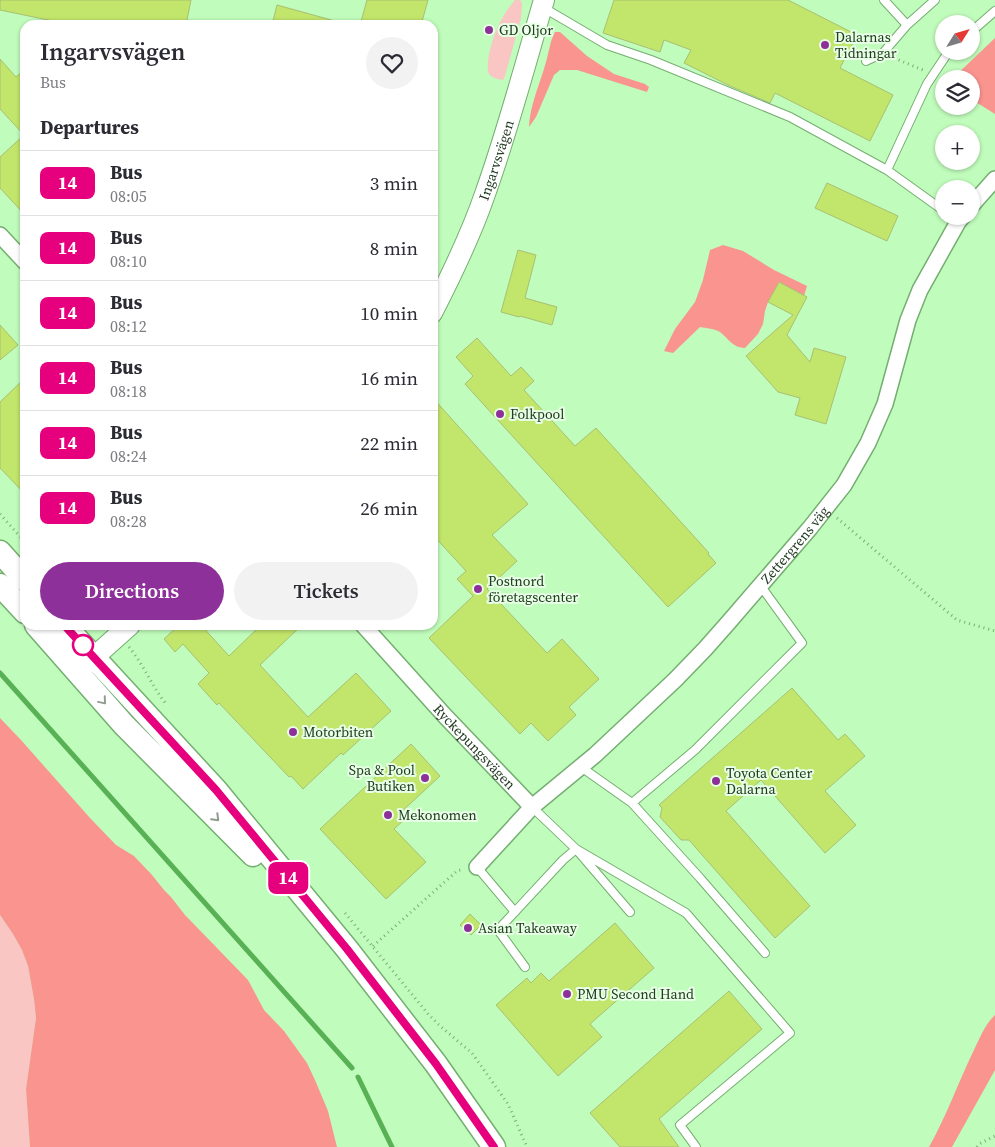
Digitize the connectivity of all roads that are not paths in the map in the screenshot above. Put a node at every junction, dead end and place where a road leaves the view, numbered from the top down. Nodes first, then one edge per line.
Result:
1 (884, 0) edge
2 (935, 0) edge
3 (543, 3) edge
4 (995, 11) edge
5 (980, 24) edge
6 (907, 25) junction
7 (943, 60) edge
8 (866, 61) dead end
9 (887, 170) junction
10 (995, 179) edge
11 (980, 196) edge
12 (935, 205) edge
13 (953, 225) edge
14 (0, 235) edge
15 (20, 257) edge
16 (438, 301) edge
17 (0, 552) edge
18 (20, 574) edge
19 (0, 585) edge
20 (760, 585) junction
21 (20, 607) edge
22 (42, 630) edge
23 (67, 630) edge
24 (124, 630) edge
25 (368, 630) edge
26 (86, 664) junction
27 (581, 767) junction
28 (632, 803) junction
29 (532, 807) junction
30 (576, 849) junction
31 (477, 867) joint
32 (515, 912) junction
33 (630, 912) dead end
34 (765, 953) dead end
35 (525, 967) dead end
36 (494, 1147) edge
37 (696, 1147) edge

1 - 6 lane
2 - 6 lane
3 - 9 lane
3 - 16 street, Ingarvsvägen
4 - 5 lane
6 - 8 lane
7 - 9 lane
9 - 12 lane
10 - 11 street
13 - 20 street, Zettergrens väg
14 - 15 street
17 - 18 main road
19 - 21 main road
20 - 27 street, Zettergrens väg
20 - 28 lane
22 - 26 main road
23 - 26 main road
24 - 26 street
25 - 29 street, Ryckepungsvägen
26 - 36 main road
27 - 28 lane
27 - 29 street, Zettergrens väg
28 - 34 lane
29 - 30 lane
29 - 31 street
30 - 32 lane
30 - 33 lane
30 - 37 lane
31 - 32 lane
32 - 35 lane

